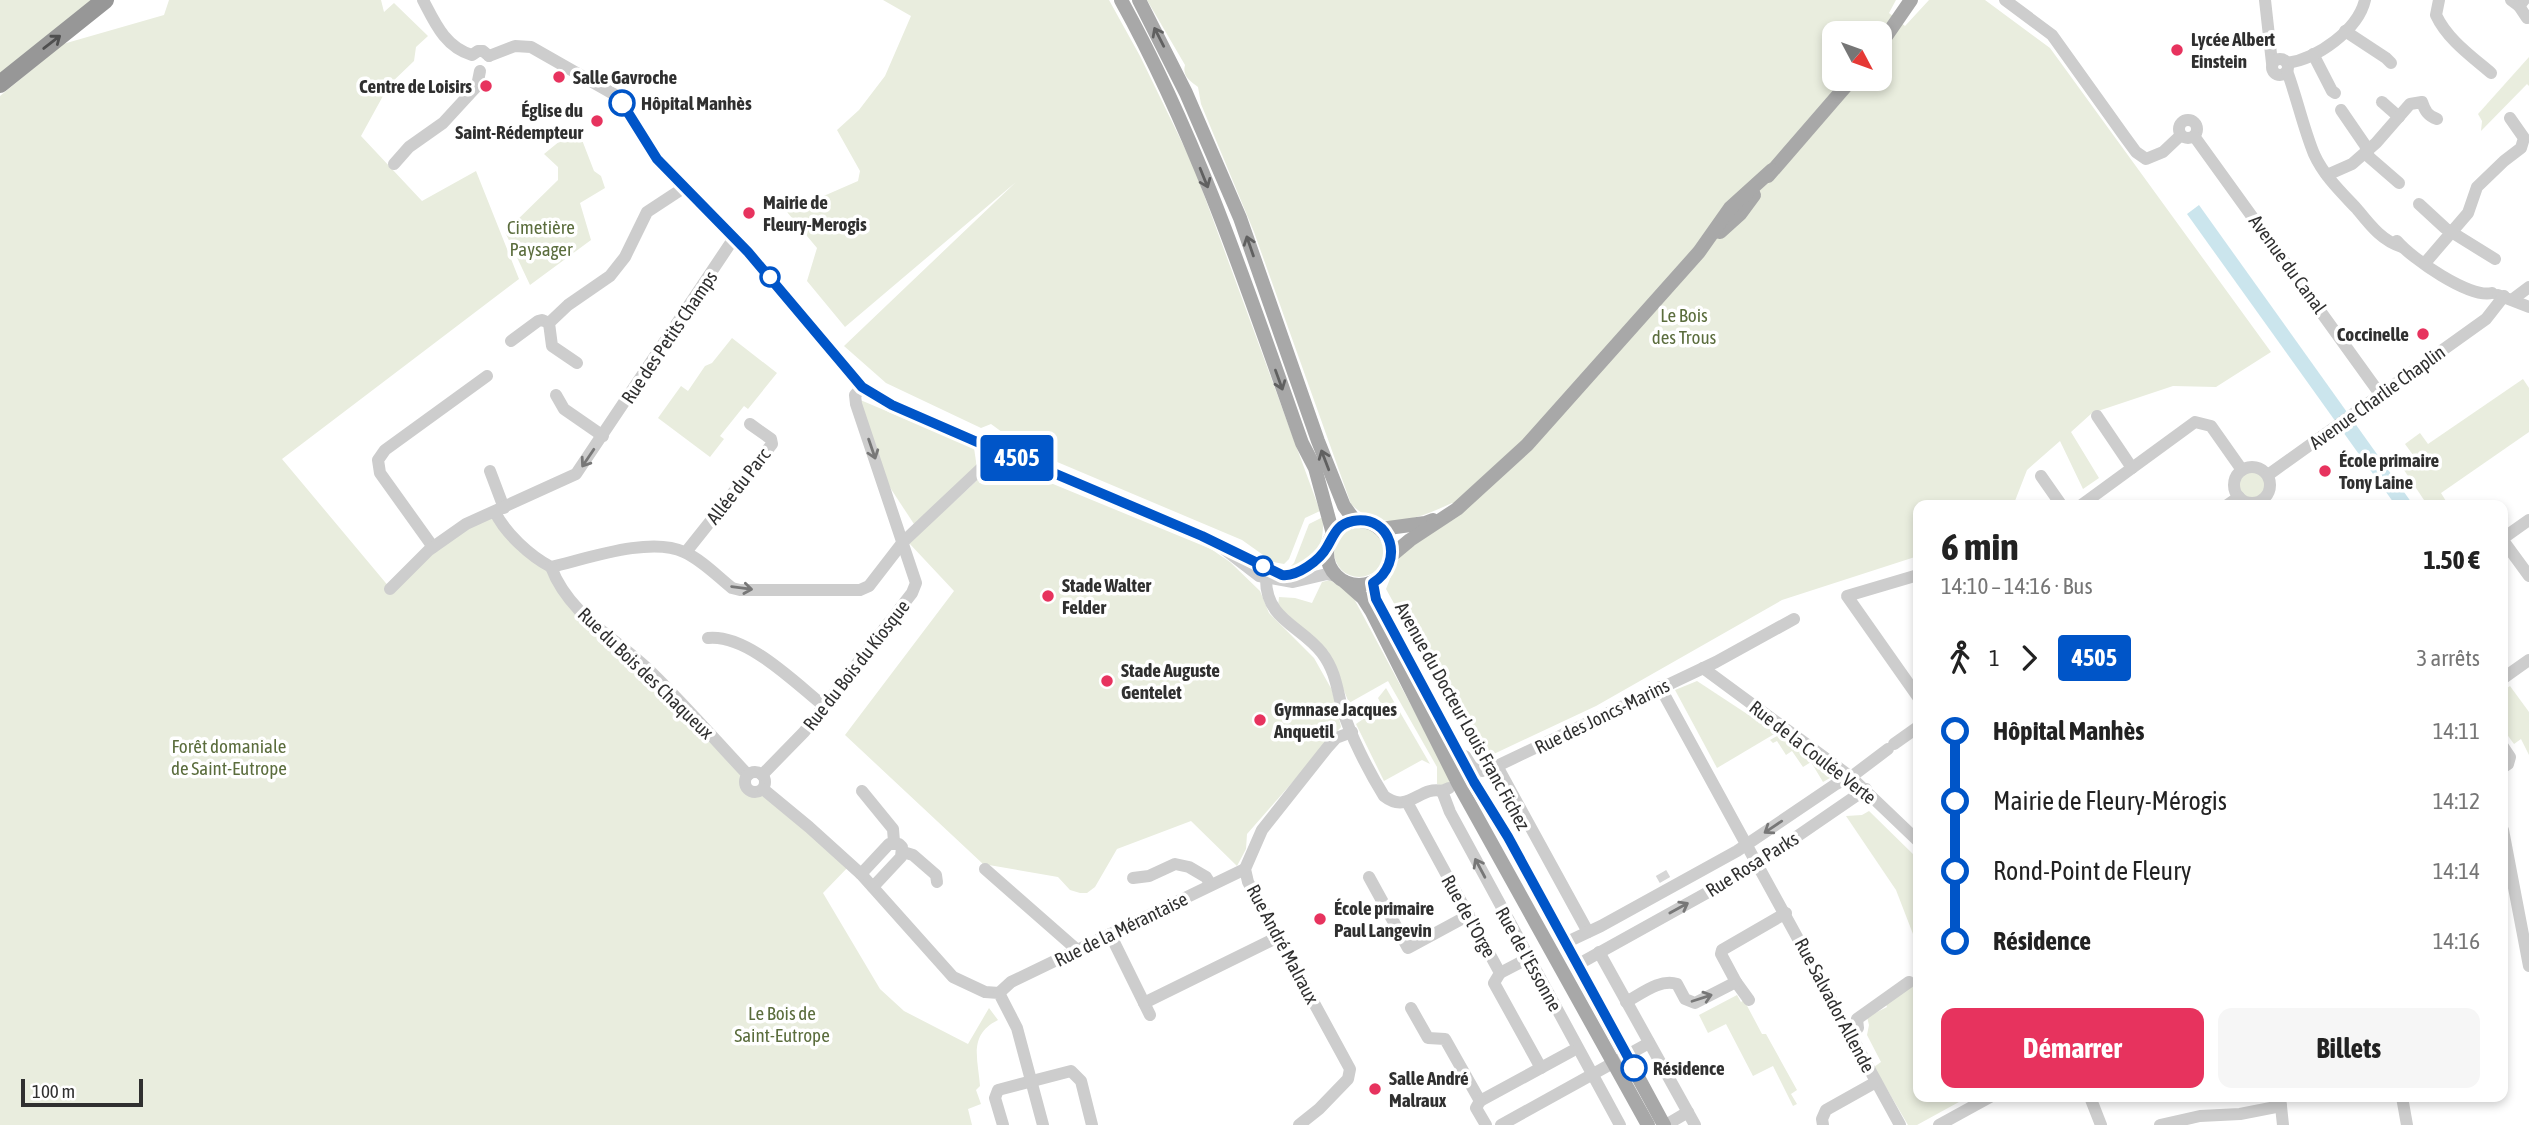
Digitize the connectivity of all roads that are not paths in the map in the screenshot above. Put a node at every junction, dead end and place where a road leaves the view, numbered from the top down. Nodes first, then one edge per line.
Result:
1 (104, 0) edge
2 (423, 0) edge
3 (1121, 0) edge
4 (1139, 0) edge
5 (2005, 0) edge
6 (2265, 0) edge
7 (2353, 0) edge
8 (2439, 0) edge
9 (1910, 3) edge
10 (2364, 4) edge
11 (1892, 29) edge
12 (2345, 31) junction
13 (2313, 54) junction
14 (472, 55) junction
15 (489, 56) junction
16 (2391, 64) dead end
17 (2282, 66) junction
18 (480, 71) junction
19 (2491, 73) dead end
20 (0, 83) edge
21 (1841, 91) edge
22 (2335, 93) dead end
23 (2382, 102) dead end
24 (2341, 110) dead end
25 (2399, 117) junction
26 (2510, 118) dead end
27 (2437, 119) dead end
28 (2366, 152) junction
29 (394, 164) dead end
30 (2330, 174) junction
31 (2399, 183) dead end
32 (685, 187) junction
33 (2419, 204) dead end
34 (2451, 232) junction
35 (734, 237) junction
36 (2496, 258) dead end
37 (2425, 263) junction
38 (2529, 287) edge
39 (2503, 296) junction
40 (2529, 300) edge
41 (2529, 307) edge
42 (549, 323) junction
43 (511, 341) dead end
44 (577, 363) dead end
45 (487, 376) dead end
46 (862, 387) junction
47 (2380, 394) junction
48 (556, 396) dead end
49 (2097, 416) dead end
50 (750, 424) dead end
51 (603, 436) junction
52 (984, 445) junction
53 (1004, 452) junction
54 (991, 459) junction
55 (2132, 468) junction
56 (2242, 470) junction
57 (490, 471) dead end
58 (2268, 475) junction
59 (2041, 476) dead end
60 (2238, 497) junction
61 (2058, 500) edge
62 (2088, 500) edge
63 (2234, 500) edge
64 (2243, 500) edge
65 (2266, 500) edge
66 (1457, 509) junction
67 (500, 510) junction
68 (2529, 520) edge
69 (1355, 521) junction
70 (1381, 529) junction
71 (2508, 535) edge
72 (1330, 541) junction
73 (903, 542) junction
74 (433, 547) junction
75 (2508, 547) edge
76 (686, 552) junction
77 (1392, 555) junction
78 (551, 567) junction
79 (1913, 576) edge
80 (2529, 576) edge
81 (1269, 579) junction
82 (1340, 579) junction
83 (1373, 583) junction
84 (390, 589) dead end
85 (1794, 619) dead end
86 (708, 638) dead end
87 (2529, 660) edge
88 (1703, 668) junction
89 (2508, 675) edge
90 (1660, 687) junction
91 (1913, 690) edge
92 (824, 706) junction
93 (1434, 707) junction
94 (1913, 731) edge
95 (1352, 732) junction
96 (1497, 766) junction
97 (748, 775) junction
98 (762, 775) junction
99 (1851, 777) junction
100 (1458, 783) junction
101 (763, 789) junction
102 (1866, 789) junction
103 (862, 791) dead end
104 (1442, 791) junction
105 (1407, 802) junction
106 (1796, 811) junction
107 (1808, 830) junction
108 (1913, 836) edge
109 (1747, 844) junction
110 (899, 847) junction
111 (2508, 856) edge
112 (1758, 864) junction
113 (1506, 868) junction
114 (985, 869) dead end
115 (1245, 869) junction
116 (861, 874) junction
117 (1369, 877) dead end
118 (1133, 878) dead end
119 (937, 882) dead end
120 (1211, 885) junction
121 (873, 887) junction
122 (1625, 913) junction
123 (1786, 913) junction
124 (1469, 915) junction
125 (1588, 932) junction
126 (1635, 933) junction
127 (1110, 934) junction
128 (1278, 937) junction
129 (1076, 951) junction
130 (1599, 952) junction
131 (1529, 958) junction
132 (1566, 960) junction
133 (2529, 966) edge
134 (1500, 973) junction
135 (1736, 982) junction
136 (1909, 982) dead end
137 (999, 993) junction
138 (1749, 1000) dead end
139 (1626, 1002) junction
140 (1144, 1003) junction
141 (1411, 1008) dead end
142 (1150, 1015) dead end
143 (1843, 1017) junction
144 (1857, 1019) junction
145 (1851, 1035) junction
146 (1649, 1043) junction
147 (1572, 1051) dead end
148 (1627, 1054) junction
149 (1613, 1062) junction
150 (1541, 1068) junction
151 (1592, 1073) junction
152 (1031, 1080) junction
153 (1877, 1082) junction
154 (1480, 1101) junction
155 (1981, 1102) edge
156 (2092, 1102) edge
157 (2281, 1102) edge
158 (2403, 1102) edge
159 (1688, 1112) junction
160 (1003, 1125) edge
161 (1043, 1125) edge
162 (1092, 1125) edge
163 (1299, 1125) edge
164 (1486, 1125) edge
165 (1501, 1125) edge
166 (1620, 1125) edge
167 (1648, 1125) edge
168 (1665, 1125) edge
169 (1695, 1125) edge
170 (1823, 1125) edge
171 (1900, 1125) edge
172 (1939, 1125) edge
173 (2101, 1125) edge
174 (2160, 1125) edge
175 (2283, 1125) edge
176 (2407, 1125) edge

20 -> 1 highway
2 - 14 street
3 -> 72 main road
69 -> 4 main road
5 - 47 street, Avenue du Canal
6 - 17 street
7 - 10 street
8 - 19 street
9 - 11 main road
10 - 12 street
12 - 13 street
12 - 16 street
13 - 17 street
13 - 22 street
14 - 15 street
14 - 18 street
15 - 18 street
15 - 32 street
17 - 30 street
18 - 29 street
21 - 66 main road
23 - 25 street
24 - 28 street
25 - 27 street
25 - 28 street
26 - 34 street
28 - 30 street
28 - 31 street
30 - 37 street
32 - 35 street
32 - 42 street
33 - 34 street
34 - 36 street
34 - 37 street
35 - 46 street
35 - 51 street, Rue des Petits Champs
37 - 39 street
38 - 39 street
39 - 40 street
39 - 41 street
39 - 47 street, Avenue Charlie Chaplin
42 - 43 street
42 - 44 street
45 - 74 street
46 - 52 street
46 -> 73 street
47 - 58 street, Avenue Charlie Chaplin
48 - 51 street
49 - 55 street
50 - 76 street, Allée du Parc
51 -> 67 street, Rue des Petits Champs
52 - 53 street
52 - 54 street
53 - 54 street
53 - 81 street
54 - 73 street
55 - 56 street
55 - 62 street
56 - 58 street
56 - 60 street
57 - 67 street
58 - 65 street
59 - 61 street
60 - 63 street
60 - 64 street
66 - 70 main road
66 - 77 main road
67 - 74 street, Rue des Petits Champs
67 - 78 street
68 - 71 street
69 - 70 main road
69 - 72 main road
70 - 77 main road
72 - 81 street
72 - 82 main road
76 -> 73 street
73 - 92 street, Rue du Bois du Kiosque
74 - 84 street, Rue des Petits Champs
75 - 80 street
76 - 78 street
77 - 83 main road
78 - 97 street, Rue du Bois des Chaqueux
79 - 91 street
81 - 82 street
81 - 95 street
82 - 83 main road
82 - 100 main road, Avenue du Docteur Louis Franc Fichez
83 - 93 main road, Avenue du Docteur Louis Franc Fichez
85 - 88 street, Rue des Joncs-Marins
86 - 92 street
87 - 89 street
88 - 90 street, Rue des Joncs-Marins
88 - 99 street, Rue de la Coulée Verte
90 - 96 street, Rue des Joncs-Marins
90 - 109 street, Rue Salvador Allende
92 - 98 street, Rue du Bois du Kiosque
93 - 96 street
93 - 132 main road, Avenue du Docteur Louis Franc Fichez
94 - 99 street
95 - 105 street
95 - 115 street, Rue André Malraux
96 - 125 street
97 - 98 street
97 - 101 street
98 - 101 street
99 - 102 street, Rue de la Coulée Verte
99 - 106 street, Rue Rosa Parks
100 - 104 street
100 - 113 main road, Avenue du Docteur Louis Franc Fichez
101 - 116 street
102 - 107 street, Rue Rosa Parks
102 - 108 street, Rue de la Coulée Verte
103 - 110 street
104 - 105 street
131 -> 104 street, Rue de l'Essonne
105 - 124 street, Rue de l'Orge
106 - 107 street
106 -> 109 street, Rue Rosa Parks
107 - 112 street, Rue Rosa Parks
109 - 112 street, Rue Salvador Allende
109 - 122 street, Rue Rosa Parks
110 - 116 street
110 - 119 street
110 - 121 street
111 - 133 street
112 - 123 street, Rue Salvador Allende
126 -> 112 street, Rue Rosa Parks
113 - 132 main road, Avenue du Docteur Louis Franc Fichez
113 - 132 main road
114 - 129 street
115 - 120 street, Rue de la Mérantaise
115 - 128 street, Rue André Malraux
116 - 121 street
117 - 124 street
118 - 120 street
120 - 127 street, Rue de la Mérantaise
121 - 137 street
122 - 125 street, Rue Rosa Parks
122 - 126 street
123 - 135 street
123 - 143 street, Rue Salvador Allende
124 - 134 street, Rue de l'Orge
125 - 132 street, Rue Rosa Parks
126 - 130 street, Rue Rosa Parks
127 - 129 street, Rue de la Mérantaise
127 - 140 street
128 - 140 street
128 - 163 street, Rue André Malraux
129 - 137 street, Rue de la Mérantaise
130 - 132 street, Rue Rosa Parks
130 - 139 street
131 - 134 street
131 - 151 street, Rue de l'Essonne
132 - 148 main road, Avenue du Docteur Louis Franc Fichez
132 - 149 main road, Avenue du Docteur Louis Franc Fichez
134 - 150 street, Rue de l'Orge
135 - 138 street
139 -> 135 street
136 - 144 street
137 - 152 street
139 - 146 street
140 - 142 street
141 - 154 street
143 - 144 street
143 - 145 street, Rue Salvador Allende
144 - 145 street
145 - 153 street, Rue Salvador Allende
146 - 148 street
146 - 159 street
147 - 150 street
148 - 149 street
148 - 168 main road, Avenue du Docteur Louis Franc Fichez
149 - 151 street
149 - 167 main road, Avenue du Docteur Louis Franc Fichez
150 - 154 street
151 - 165 street
151 - 166 street, Rue de l'Essonne
152 - 160 street
152 - 161 street
152 - 162 street
153 - 170 street, Rue Salvador Allende
153 - 171 street
154 - 164 street
155 - 172 street
156 - 173 street
157 - 174 street
157 - 175 street
158 - 176 street
159 - 168 street
159 - 169 street

